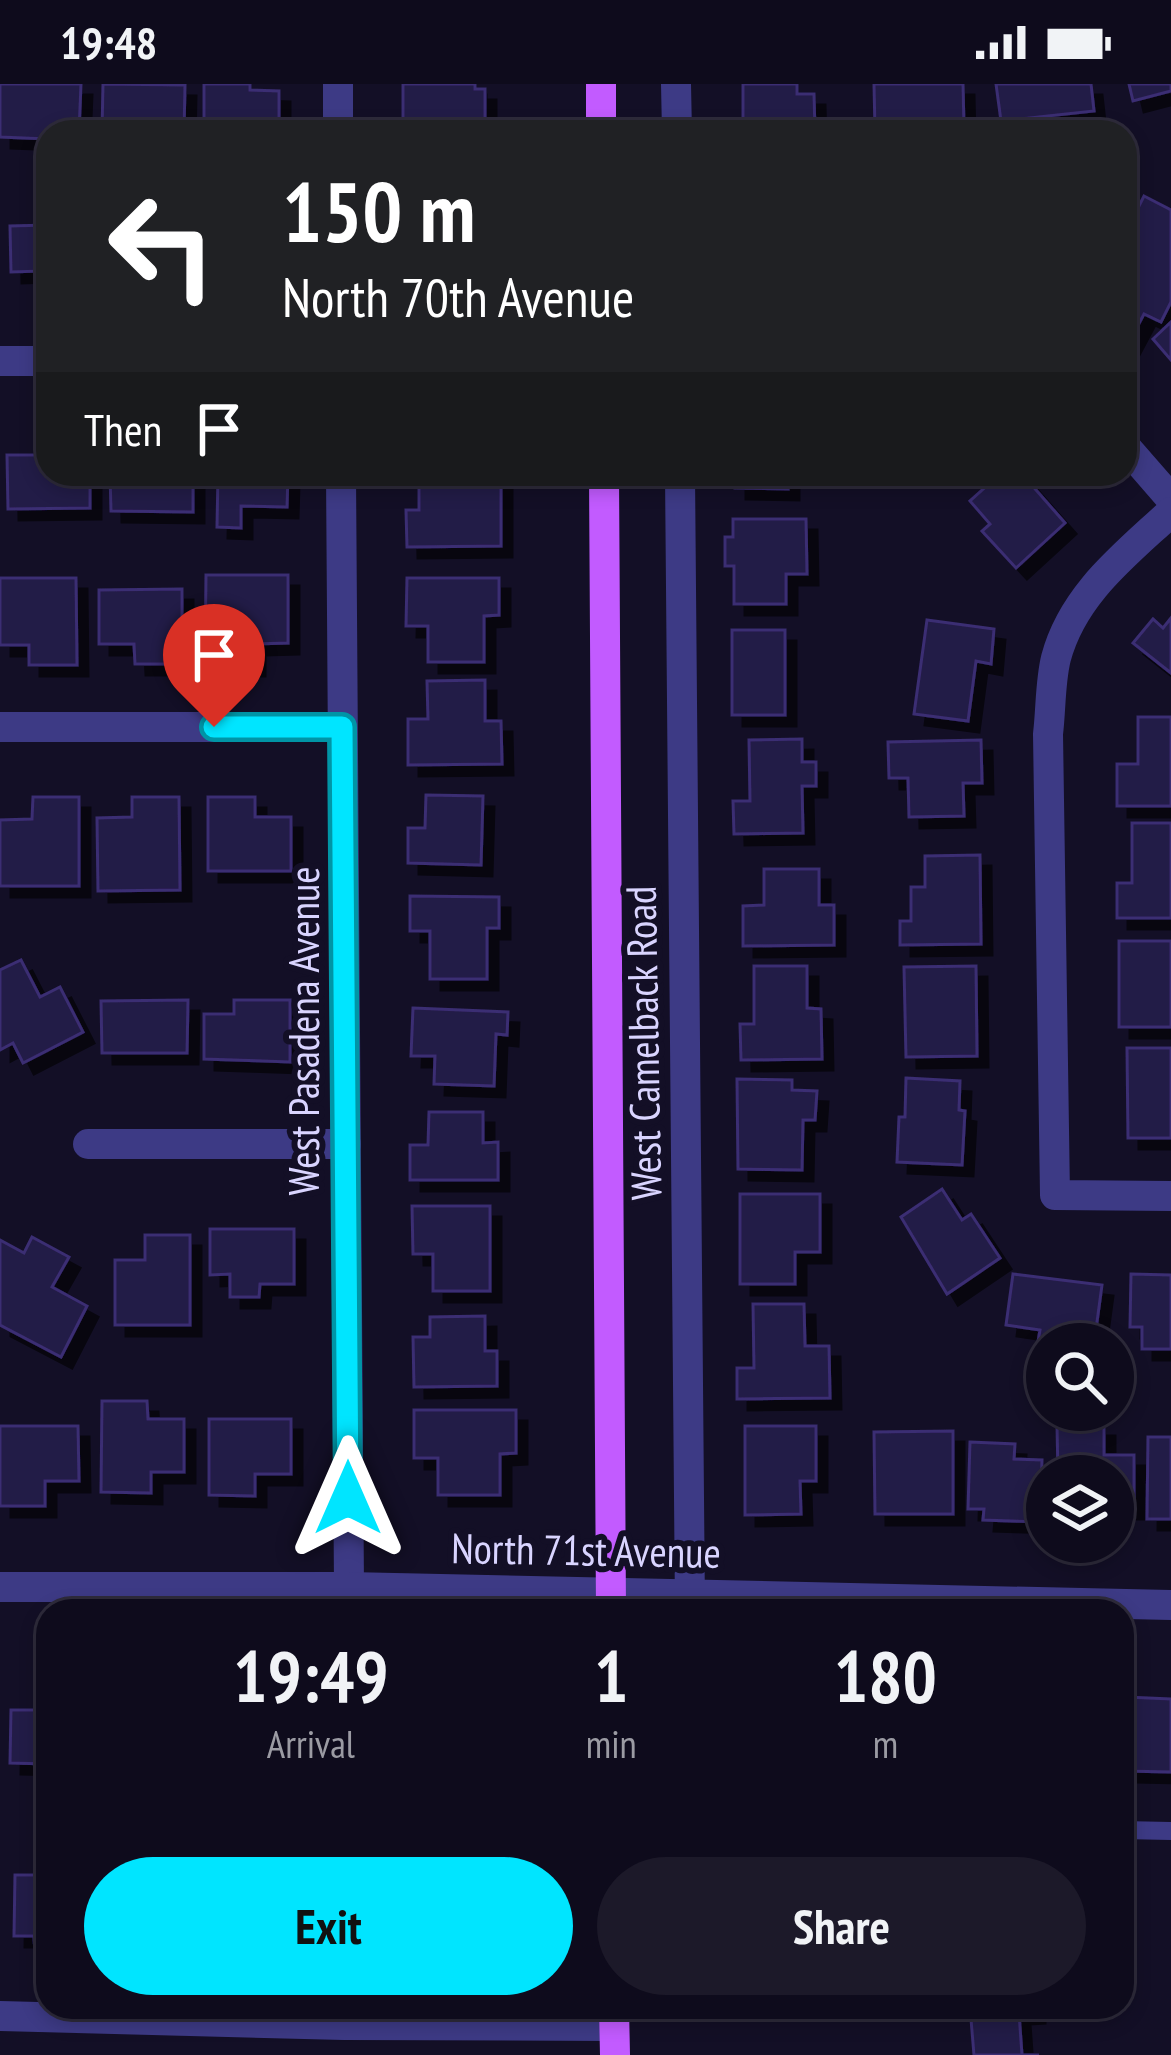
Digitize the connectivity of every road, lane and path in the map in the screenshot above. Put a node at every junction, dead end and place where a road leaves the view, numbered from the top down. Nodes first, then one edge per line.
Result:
1 (338, 84) edge
2 (601, 84) edge
3 (676, 84) edge
4 (338, 120) edge
5 (602, 120) edge
6 (676, 120) edge
7 (0, 361) edge
8 (36, 361) edge
9 (1137, 460) edge
10 (340, 486) edge
11 (604, 486) edge
12 (680, 486) edge
13 (1171, 499) edge
14 (1171, 512) edge
15 (0, 727) edge
16 (342, 727) junction
17 (88, 1144) dead end
18 (346, 1144) junction
19 (1171, 1196) edge
20 (0, 1587) edge
21 (349, 1587) junction
22 (559, 1599) edge
23 (611, 1599) edge
24 (690, 1599) edge
25 (1134, 1605) edge
26 (1171, 1605) edge
27 (1134, 1830) edge
28 (1171, 1832) edge
29 (0, 2016) edge
30 (36, 2019) edge
31 (43, 2019) edge
32 (614, 2029) edge
33 (344, 2040) edge

1 - 4 street
2 - 5 main road
3 - 6 street
7 - 8 street
9 - 13 street
10 - 16 street, West Pasadena Avenue
11 - 23 main road, West Camelback Road
12 - 24 street, West Camelback Road
14 - 19 street
15 - 16 street
16 - 18 street, West Pasadena Avenue
17 - 18 street
18 - 21 street, West Pasadena Avenue
20 - 21 street, North 71st Avenue
21 - 22 street, North 71st Avenue
25 - 26 street, North 71st Avenue
27 - 28 lane
29 - 30 street
31 - 33 street
32 - 33 street

